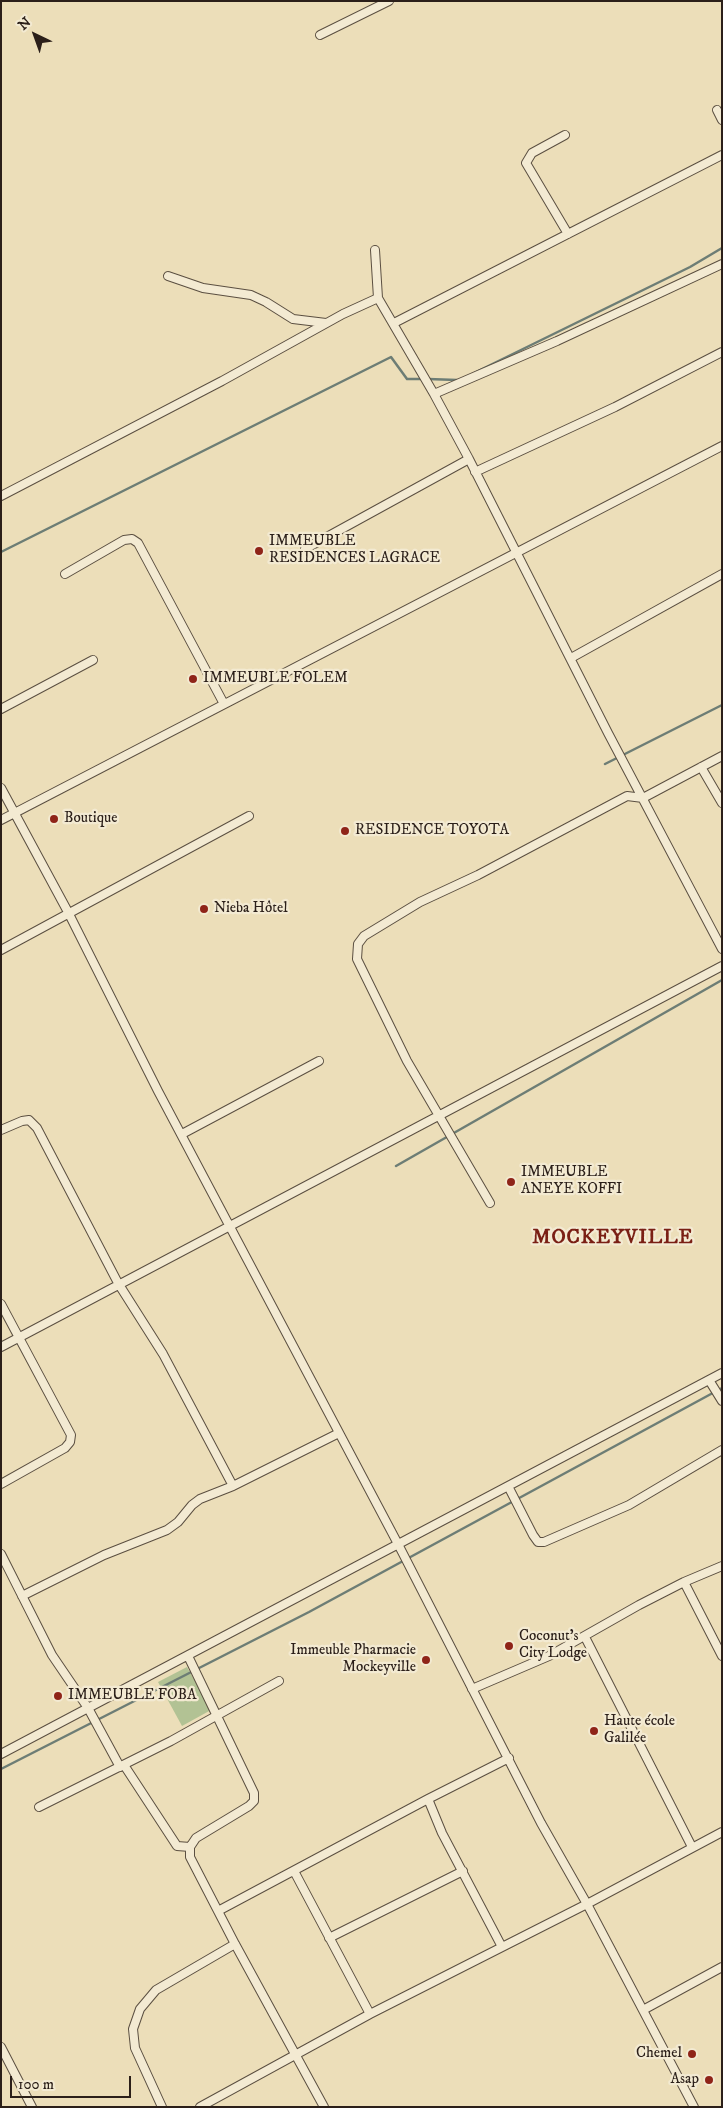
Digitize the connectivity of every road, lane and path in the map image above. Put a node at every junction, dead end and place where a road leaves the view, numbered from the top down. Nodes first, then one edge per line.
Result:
1 (389, 1) edge
2 (320, 35) dead end
3 (717, 110) dead end
4 (722, 120) edge
5 (566, 135) dead end
6 (722, 155) edge
7 (568, 234) junction
8 (375, 250) dead end
9 (722, 264) edge
10 (168, 276) dead end
11 (378, 298) junction
12 (326, 323) junction
13 (394, 324) junction
14 (722, 352) edge
15 (434, 394) junction
16 (722, 446) edge
17 (469, 459) junction
18 (475, 472) junction
19 (1, 496) edge
20 (305, 549) dead end
21 (517, 554) junction
22 (65, 574) dead end
23 (722, 574) edge
24 (571, 658) junction
25 (93, 660) dead end
26 (224, 704) junction
27 (1, 709) edge
28 (722, 756) edge
29 (702, 767) junction
30 (1, 788) edge
31 (643, 798) junction
32 (722, 804) edge
33 (15, 814) junction
34 (249, 816) dead end
35 (1, 820) edge
36 (68, 912) junction
37 (721, 945) edge
38 (1, 950) edge
39 (722, 966) edge
40 (319, 1061) dead end
41 (438, 1116) junction
42 (1, 1130) edge
43 (182, 1134) junction
44 (490, 1203) dead end
45 (230, 1226) junction
46 (118, 1283) junction
47 (1, 1304) edge
48 (20, 1337) junction
49 (1, 1347) edge
50 (722, 1373) edge
51 (709, 1380) junction
52 (722, 1401) edge
53 (339, 1433) junction
54 (722, 1450) edge
55 (1, 1484) edge
56 (233, 1486) junction
57 (508, 1486) junction
58 (398, 1544) junction
59 (1, 1554) edge
60 (722, 1566) edge
61 (684, 1582) junction
62 (22, 1596) junction
63 (585, 1637) junction
64 (188, 1656) junction
65 (722, 1656) edge
66 (279, 1681) dead end
67 (472, 1689) junction
68 (88, 1708) junction
69 (216, 1715) junction
70 (1, 1754) edge
71 (509, 1758) junction
72 (122, 1766) junction
73 (428, 1798) junction
74 (39, 1807) dead end
75 (722, 1832) edge
76 (190, 1847) junction
77 (692, 1847) junction
78 (294, 1870) junction
79 (463, 1871) junction
80 (587, 1904) junction
81 (218, 1910) junction
82 (329, 1938) junction
83 (235, 1944) junction
84 (502, 1947) junction
85 (722, 1967) edge
86 (643, 2010) junction
87 (370, 2014) junction
88 (1, 2047) edge
89 (295, 2056) junction
90 (32, 2107) edge
91 (162, 2107) edge
92 (200, 2107) edge
93 (324, 2107) edge
94 (694, 2107) edge

1 - 2 street
3 - 4 street
5 - 7 street
6 - 7 street
7 - 13 street
8 - 11 street
9 - 15 street
10 - 12 street
11 - 12 street
11 - 13 street
12 - 19 street
13 - 15 street
14 - 18 street
15 - 17 street
16 - 21 street
17 - 18 street
17 - 20 street
18 - 21 street
21 - 24 street
21 - 26 street
22 - 26 street
23 - 24 street
24 - 31 street
25 - 27 street
26 - 33 street
28 - 29 street
29 - 31 street
29 - 32 street
30 - 33 street
31 - 37 street
31 - 41 street
33 - 35 street
33 - 36 street
34 - 36 street
36 - 38 street
36 - 43 street
39 - 41 street
40 - 43 street
41 - 44 street
41 - 45 street
42 - 46 street
43 - 45 street
45 - 46 street
45 - 53 street
46 - 48 street
46 - 56 street
47 - 48 street
48 - 49 street
48 - 55 street
50 - 51 street
51 - 52 street
51 - 57 street
53 - 56 street
53 - 58 street
54 - 57 street
56 - 62 street
57 - 58 street
58 - 64 street
58 - 67 street
59 - 62 street
60 - 61 street
61 - 63 street
61 - 65 street
62 - 68 street
63 - 67 street
63 - 77 street
64 - 68 street
64 - 69 street
66 - 69 street
67 - 71 street
68 - 70 street
68 - 72 street
69 - 72 street
69 - 76 street
71 - 73 street
71 - 80 street
72 - 74 street
72 - 76 street
73 - 78 street
73 - 79 street
75 - 77 street
76 - 81 street
77 - 80 street
78 - 81 street
78 - 82 street
79 - 82 street
79 - 84 street
80 - 84 street
80 - 86 street
81 - 83 street
82 - 87 street
83 - 89 street
83 - 91 street
84 - 87 street
85 - 86 street
86 - 94 street
87 - 89 street
88 - 90 street
89 - 92 street
89 - 93 street

